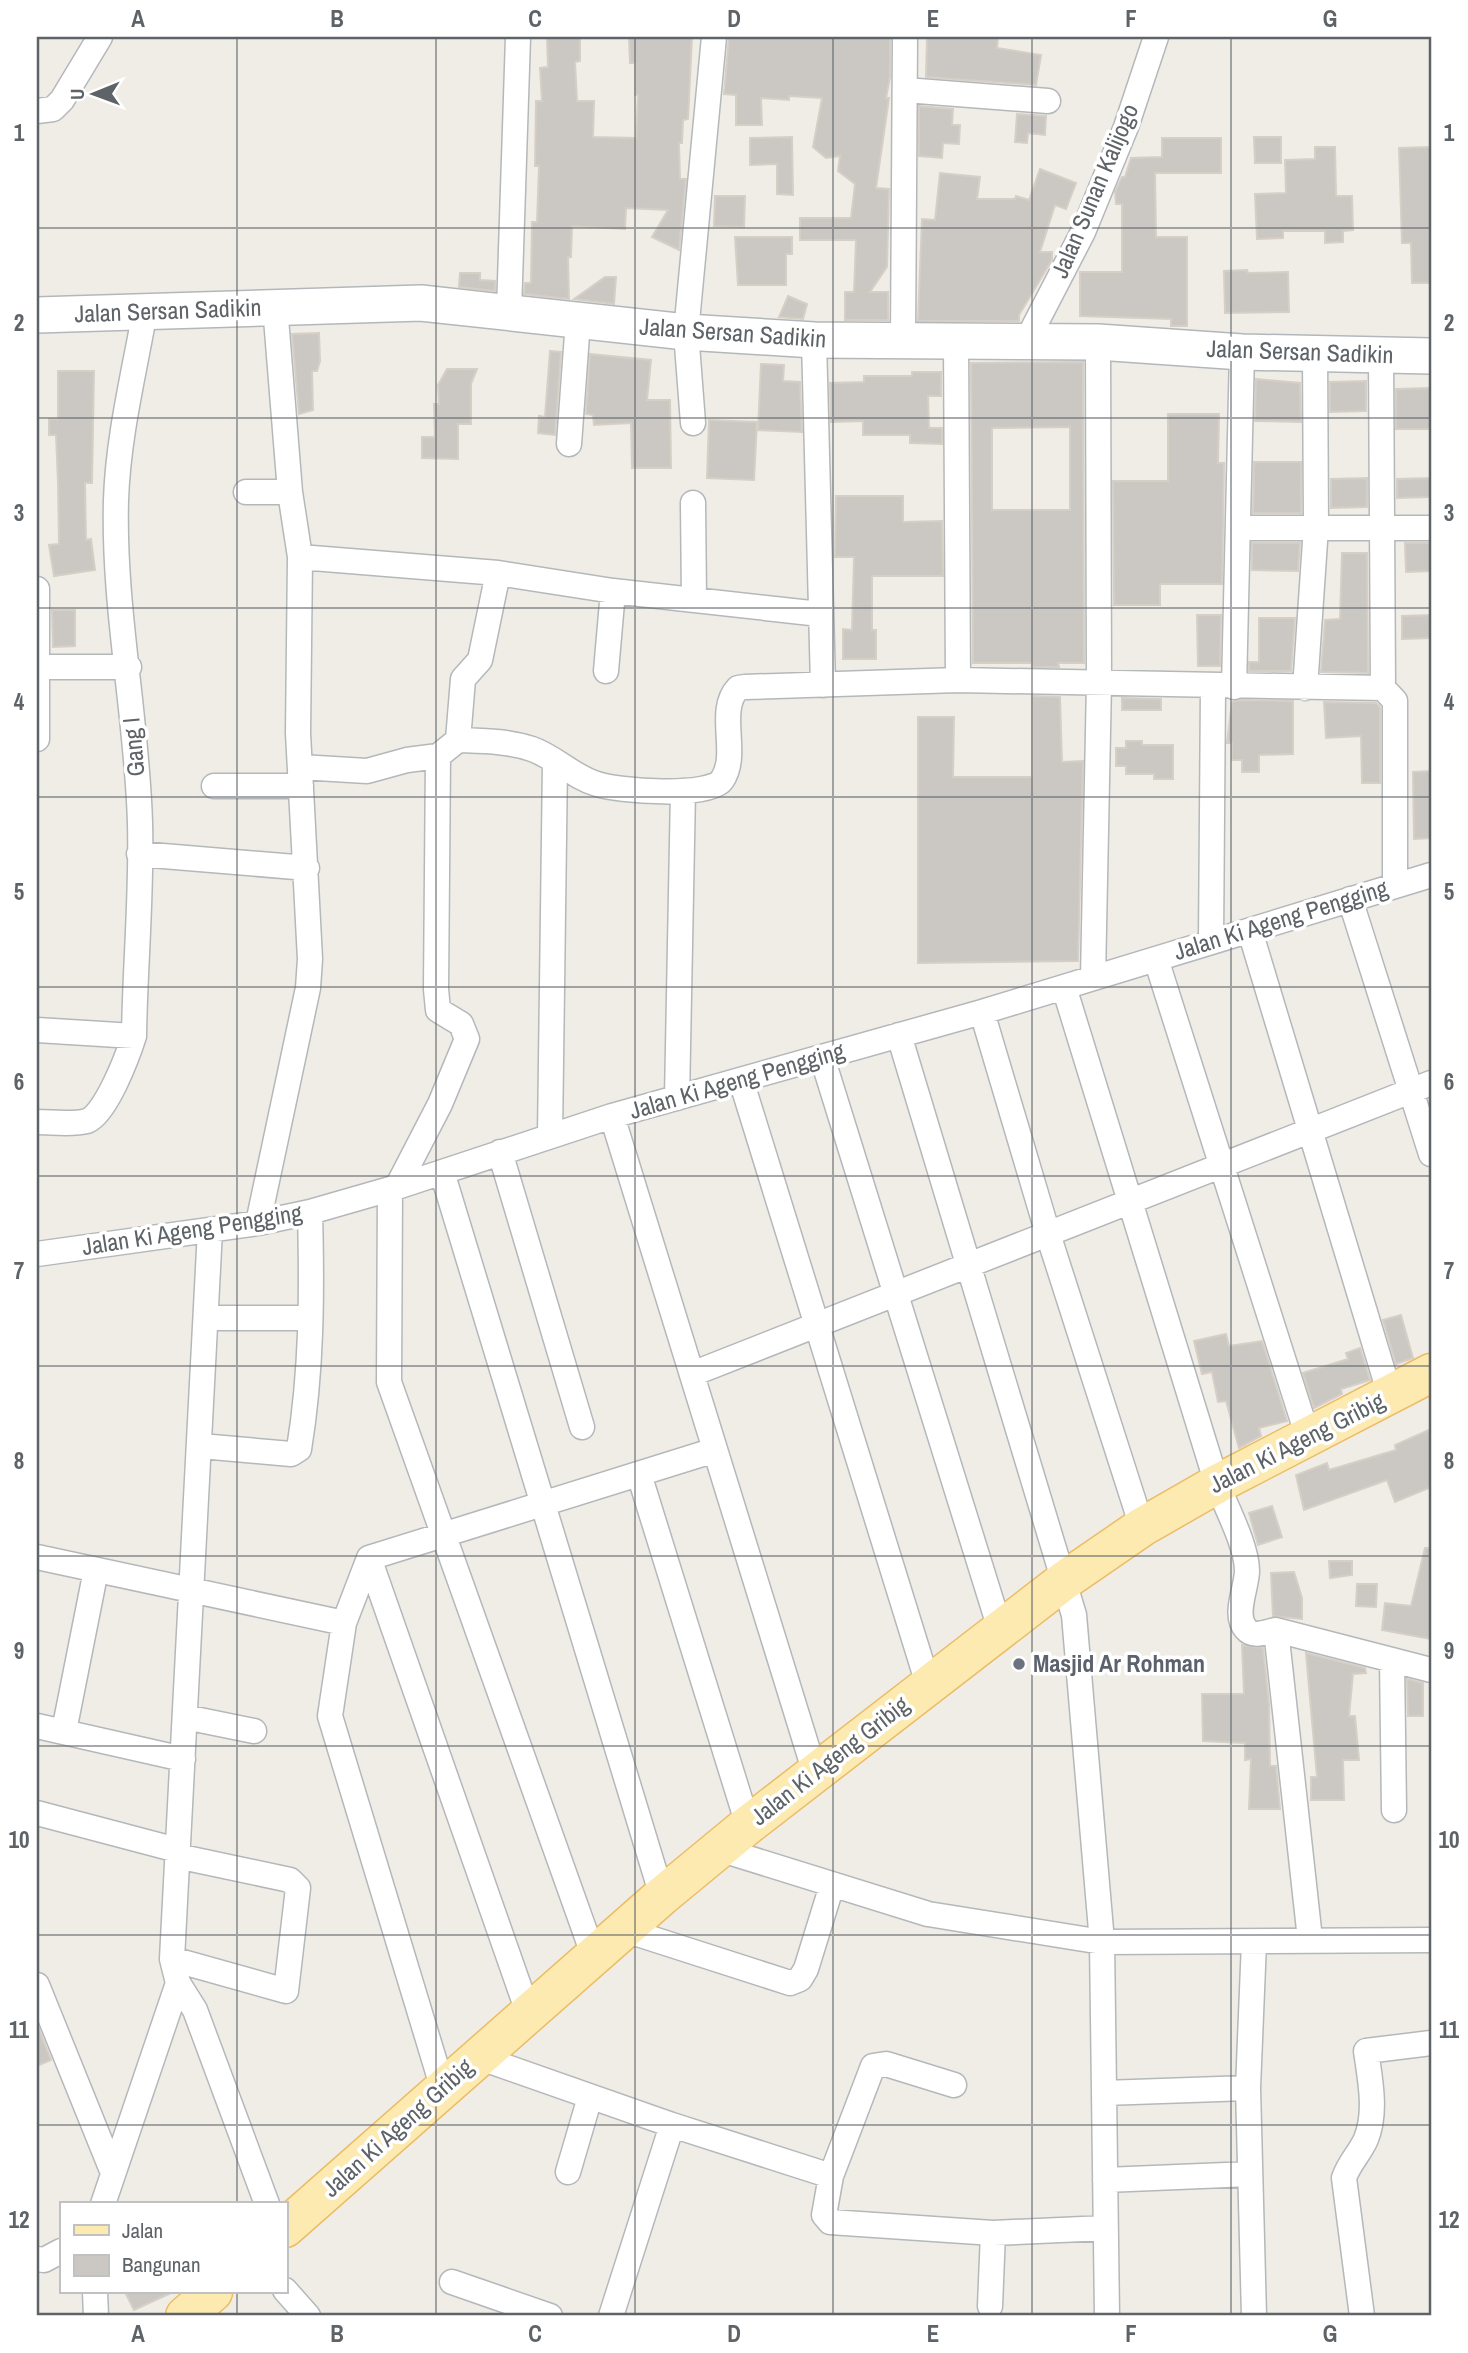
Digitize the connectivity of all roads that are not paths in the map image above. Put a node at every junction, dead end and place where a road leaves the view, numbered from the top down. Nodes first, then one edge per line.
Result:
1 (100, 37) edge
2 (517, 37) edge
3 (714, 37) edge
4 (905, 37) edge
5 (1156, 37) edge
6 (905, 90) junction
7 (1048, 101) dead end
8 (37, 111) edge
9 (275, 306) junction
10 (145, 311) junction
11 (509, 311) junction
12 (37, 315) edge
13 (578, 321) junction
14 (686, 332) junction
15 (903, 339) junction
16 (814, 340) junction
17 (956, 342) junction
18 (1026, 342) junction
19 (1098, 342) junction
20 (1242, 352) junction
21 (1315, 353) junction
22 (1381, 355) junction
23 (1431, 356) edge
24 (694, 423) dead end
25 (569, 444) dead end
26 (246, 492) dead end
27 (290, 492) junction
28 (693, 503) dead end
29 (1317, 527) junction
30 (1238, 528) junction
31 (1431, 528) edge
32 (1380, 529) junction
33 (300, 557) junction
34 (498, 573) junction
35 (37, 589) edge
36 (613, 591) junction
37 (694, 600) junction
38 (820, 614) junction
39 (38, 667) edge
40 (129, 667) junction
41 (606, 671) dead end
42 (958, 680) junction
43 (1099, 682) junction
44 (823, 685) junction
45 (1223, 687) junction
46 (1305, 688) junction
47 (1383, 688) junction
48 (37, 739) edge
49 (458, 740) junction
50 (438, 756) junction
51 (555, 762) junction
52 (301, 777) junction
53 (214, 786) dead end
54 (682, 791) junction
55 (139, 854) junction
56 (307, 868) junction
57 (1431, 875) edge
58 (1395, 885) junction
59 (1350, 899) junction
60 (1250, 931) junction
61 (1211, 942) junction
62 (1156, 959) junction
63 (1093, 978) junction
64 (1064, 987) junction
65 (982, 1012) junction
66 (37, 1030) edge
67 (898, 1035) junction
68 (134, 1036) junction
69 (822, 1057) junction
70 (741, 1080) junction
71 (1421, 1087) edge
72 (677, 1098) junction
73 (612, 1116) junction
74 (37, 1122) edge
75 (1310, 1130) junction
76 (550, 1136) junction
77 (500, 1152) junction
78 (1431, 1154) edge
79 (1223, 1165) junction
80 (442, 1172) junction
81 (394, 1188) junction
82 (1130, 1201) junction
83 (310, 1212) junction
84 (258, 1223) junction
85 (210, 1230) junction
86 (1048, 1234) junction
87 (37, 1254) edge
88 (968, 1265) junction
89 (896, 1293) junction
90 (206, 1318) junction
91 (310, 1318) junction
92 (818, 1324) junction
93 (1431, 1373) edge
94 (692, 1374) junction
95 (1390, 1395) junction
96 (582, 1427) dead end
97 (1308, 1437) junction
98 (201, 1446) junction
99 (715, 1450) junction
100 (639, 1474) junction
101 (1217, 1484) junction
102 (543, 1504) junction
103 (1142, 1527) junction
104 (444, 1535) junction
105 (37, 1557) edge
106 (369, 1558) junction
107 (96, 1570) junction
108 (1065, 1580) junction
109 (192, 1590) junction
110 (344, 1623) junction
111 (1000, 1629) junction
112 (1276, 1630) junction
113 (1392, 1660) junction
114 (1431, 1670) edge
115 (928, 1685) junction
116 (184, 1717) junction
117 (37, 1726) edge
118 (64, 1731) junction
119 (254, 1731) dead end
120 (183, 1759) junction
121 (815, 1773) junction
122 (1394, 1810) dead end
123 (37, 1813) edge
124 (748, 1825) junction
125 (719, 1849) junction
126 (177, 1853) junction
127 (832, 1885) junction
128 (662, 1896) junction
129 (622, 1929) junction
130 (1310, 1940) junction
131 (1431, 1940) edge
132 (1102, 1942) junction
133 (1254, 1942) junction
134 (593, 1954) junction
135 (175, 1971) junction
136 (37, 1985) edge
137 (528, 2012) junction
138 (1431, 2043) edge
139 (478, 2057) junction
140 (954, 2085) dead end
141 (1248, 2088) junction
142 (443, 2089) junction
143 (1104, 2093) junction
144 (590, 2096) junction
145 (672, 2125) junction
146 (568, 2172) dead end
147 (113, 2173) junction
148 (1250, 2174) junction
149 (831, 2176) junction
150 (1105, 2180) junction
151 (104, 2202) edge
152 (266, 2202) edge
153 (287, 2226) edge
154 (1105, 2228) junction
155 (993, 2233) junction
156 (60, 2252) edge
157 (37, 2259) edge
158 (452, 2282) dead end
159 (287, 2292) edge
160 (95, 2294) edge
161 (211, 2294) edge
162 (990, 2306) dead end
163 (96, 2316) edge
164 (185, 2316) edge
165 (308, 2316) edge
166 (550, 2316) edge
167 (611, 2316) edge
168 (1107, 2316) edge
169 (1254, 2316) edge
170 (1362, 2316) edge

1 - 8 street
2 - 11 street
3 - 14 street
4 - 6 street
5 - 18 street, Jalan Sunan Kalijogo
6 - 7 street
6 - 15 street
9 - 10 main road, Jalan Sersan Sadikin
9 - 11 main road, Jalan Sersan Sadikin
9 - 27 street
10 - 12 main road, Jalan Sersan Sadikin
10 - 40 street, Gang I
11 - 13 main road, Jalan Sersan Sadikin
13 - 14 main road, Jalan Sersan Sadikin
13 - 25 street
14 - 16 main road, Jalan Sersan Sadikin
14 - 24 street
15 - 16 main road, Jalan Sersan Sadikin
15 - 17 main road, Jalan Sersan Sadikin
16 - 38 street
17 - 18 main road, Jalan Sersan Sadikin
17 - 42 street
18 - 19 main road, Jalan Sersan Sadikin
19 - 20 main road, Jalan Sersan Sadikin
19 - 43 street
20 - 21 main road, Jalan Sersan Sadikin
20 - 30 street
21 - 22 main road, Jalan Sersan Sadikin
21 - 29 street
22 - 23 main road, Jalan Sersan Sadikin
22 - 32 street
26 - 27 street
27 - 33 street
28 - 37 street
29 - 30 street
29 - 32 street
29 - 46 street
30 - 45 street
31 - 32 street
32 - 47 street
33 - 34 street
33 - 52 street
34 - 36 street
34 - 49 street
35 - 39 street
36 - 37 street
36 - 41 street
37 - 38 street
38 - 44 street
39 - 40 street
39 - 48 street
40 - 55 street, Gang I
42 - 43 street
42 - 44 street
43 - 45 street
43 - 63 street
44 - 54 street
45 - 46 street
45 - 61 street
46 - 47 street
47 - 58 street
49 - 50 street
49 - 51 street
50 - 52 street
50 - 81 street
51 - 54 street
51 - 76 street
52 - 53 street
52 - 56 street
54 - 72 street
55 - 56 street
55 - 68 street, Gang I
56 - 84 street
57 - 58 street, Jalan Ki Ageng Pengging
58 - 59 street, Jalan Ki Ageng Pengging
59 - 60 street, Jalan Ki Ageng Pengging
59 - 71 street
60 - 61 street, Jalan Ki Ageng Pengging
60 - 75 street
61 - 62 street, Jalan Ki Ageng Pengging
62 - 63 street, Jalan Ki Ageng Pengging
62 - 79 street
63 - 64 street, Jalan Ki Ageng Pengging
64 - 65 street, Jalan Ki Ageng Pengging
64 - 82 street
65 - 67 street, Jalan Ki Ageng Pengging
65 - 86 street
66 - 68 street
67 - 69 street, Jalan Ki Ageng Pengging
67 - 88 street
68 - 74 street, Gang I
69 - 70 street, Jalan Ki Ageng Pengging
69 - 89 street
70 - 72 street, Jalan Ki Ageng Pengging
70 - 92 street
71 - 75 street
71 - 78 street
72 - 73 street, Jalan Ki Ageng Pengging
73 - 76 street, Jalan Ki Ageng Pengging
73 - 94 street
75 - 79 street
75 - 95 street
76 - 77 street, Jalan Ki Ageng Pengging
77 - 80 street, Jalan Ki Ageng Pengging
77 - 96 street
79 - 82 street
79 - 97 street
80 - 81 street, Jalan Ki Ageng Pengging
80 - 102 street
81 - 83 street, Jalan Ki Ageng Pengging
81 - 104 street
82 - 86 street
82 - 101 street
83 - 84 street, Jalan Ki Ageng Pengging
83 - 91 street
84 - 85 street, Jalan Ki Ageng Pengging
85 - 87 street, Jalan Ki Ageng Pengging
85 - 90 street
86 - 88 street
86 - 103 street
88 - 89 street
88 - 108 street
89 - 92 street
89 - 111 street
90 - 91 street
90 - 98 street
91 - 98 street
92 - 94 street
92 - 115 street
93 - 95 main road, Jalan Ki Ageng Gribig
94 - 99 street
95 - 97 main road, Jalan Ki Ageng Gribig
97 - 101 main road, Jalan Ki Ageng Gribig
98 - 109 street
99 - 100 street
99 - 121 street
100 - 102 street
100 - 124 street
101 - 103 main road, Jalan Ki Ageng Gribig
101 - 112 street
102 - 104 street
102 - 128 street
103 - 108 main road, Jalan Ki Ageng Gribig
104 - 106 street
104 - 134 street
105 - 107 street
106 - 110 street
106 - 137 street
107 - 109 street
107 - 118 street
108 - 111 main road, Jalan Ki Ageng Gribig
108 - 132 street
109 - 110 street
109 - 116 street
110 - 142 street
111 - 115 main road, Jalan Ki Ageng Gribig
112 - 113 street
112 - 130 street
113 - 114 street
113 - 122 street
115 - 121 main road, Jalan Ki Ageng Gribig
116 - 119 street
116 - 120 street
117 - 118 street
118 - 120 street
120 - 126 street
121 - 124 main road, Jalan Ki Ageng Gribig
123 - 126 street
124 - 125 main road, Jalan Ki Ageng Gribig
125 - 127 street
125 - 128 main road, Jalan Ki Ageng Gribig
126 - 135 street
126 - 135 street
127 - 129 street
127 - 132 street
128 - 129 main road, Jalan Ki Ageng Gribig
129 - 134 main road, Jalan Ki Ageng Gribig
130 - 131 street
130 - 133 street
132 - 133 street
132 - 143 street
133 - 141 street
134 - 137 main road, Jalan Ki Ageng Gribig
135 - 147 street
135 - 152 street
136 - 147 street
137 - 139 main road, Jalan Ki Ageng Gribig
138 - 170 street
139 - 142 main road, Jalan Ki Ageng Gribig
139 - 144 street
140 - 149 street
141 - 143 street
141 - 148 street
142 - 153 main road, Jalan Ki Ageng Gribig
143 - 150 street
144 - 145 street
144 - 146 street
145 - 149 street
145 - 167 street
147 - 151 street
148 - 150 street
148 - 169 street
149 - 155 street
150 - 154 street
154 - 155 street
154 - 168 street
155 - 162 street
156 - 157 street
158 - 166 street
159 - 165 street
160 - 163 street
161 - 164 main road

